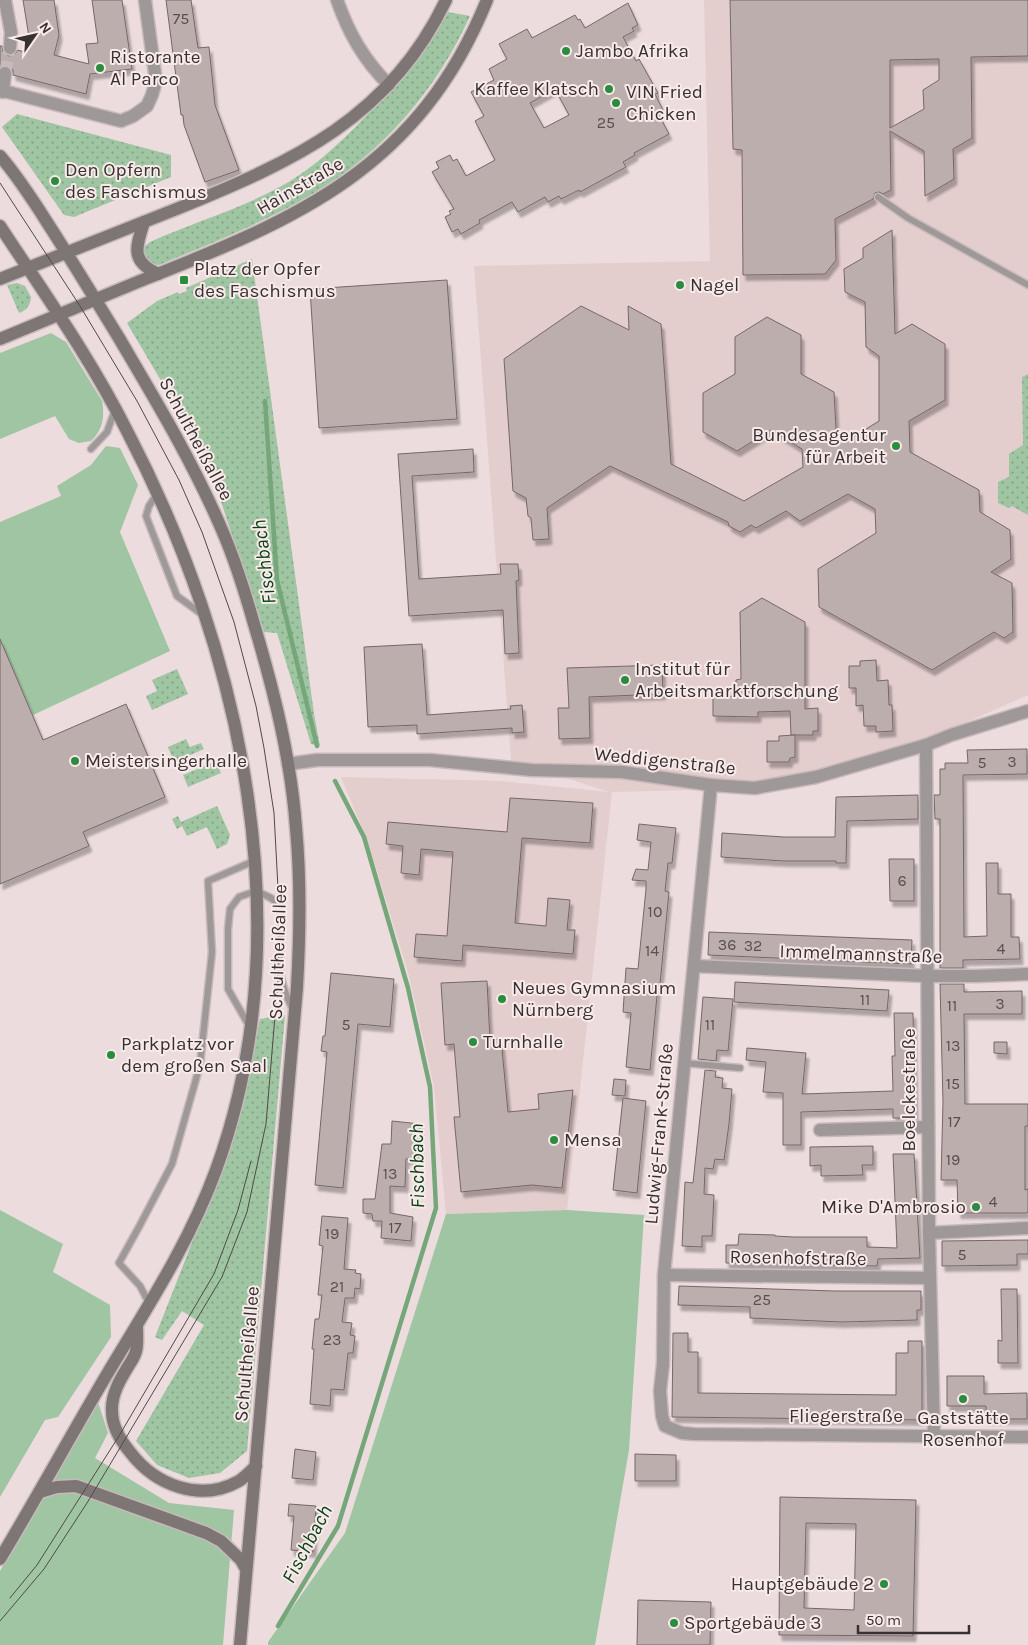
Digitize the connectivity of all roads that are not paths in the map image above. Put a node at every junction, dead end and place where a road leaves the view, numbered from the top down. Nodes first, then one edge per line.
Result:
1 (5, 0) edge
2 (145, 0) edge
3 (446, 0) edge
4 (494, 0) edge
5 (337, 1) edge
6 (485, 5) edge
7 (10, 48) tunnel mouth
8 (5, 73) dead end
9 (389, 84) junction
10 (1, 92) edge
11 (0, 156) edge
12 (878, 197) dead end
13 (144, 222) junction
14 (0, 226) edge
15 (67, 253) junction
16 (27, 268) junction
17 (158, 274) junction
18 (0, 279) edge
19 (1028, 285) edge
20 (96, 300) junction
21 (58, 315) junction
22 (0, 339) edge
23 (116, 408) junction
24 (92, 449) dead end
25 (158, 493) junction
26 (205, 616) junction
27 (1028, 711) edge
28 (926, 745) junction
29 (288, 764) junction
30 (711, 785) junction
31 (254, 861) junction
32 (256, 892) junction
33 (694, 966) junction
34 (1028, 974) edge
35 (927, 976) junction
36 (295, 1014) junction
37 (251, 1029) junction
38 (684, 1063) junction
39 (740, 1068) dead end
40 (928, 1127) junction
41 (820, 1130) dead end
42 (1028, 1228) edge
43 (929, 1233) junction
44 (664, 1275) junction
45 (930, 1278) junction
46 (150, 1305) junction
47 (138, 1326) junction
48 (665, 1426) joint
49 (934, 1436) junction
50 (1028, 1437) edge
51 (256, 1466) junction
52 (40, 1492) junction
53 (0, 1559) edge
54 (246, 1569) junction
55 (240, 1645) edge

1 - 7 street
2 - 10 street
3 - 9 main road, Hainstraße
4 - 6 main road
5 - 9 street
6 - 17 main road, Hainstraße
8 - 10 street
9 - 13 main road, Hainstraße
11 - 15 main road, Schultheißallee
12 - 19 lane
13 - 15 main road, Hainstraße
13 - 17 main road
14 - 16 main road, Schultheißallee
15 - 16 main road, Hainstraße
15 - 20 main road, Schultheißallee
16 - 18 main road, Hainstraße
16 - 21 main road, Schultheißallee
17 - 20 main road, Hainstraße
20 - 21 main road, Hainstraße
20 - 29 main road, Schultheißallee
21 - 22 main road, Hainstraße
21 - 23 main road, Schultheißallee
23 - 24 lane
23 - 25 main road, Schultheißallee
25 - 26 main road, Schultheißallee
25 - 26 lane
26 - 31 main road, Schultheißallee
27 - 28 street, Weddigenstraße
28 - 30 street, Weddigenstraße
28 - 35 street, Boelckestraße
29 - 30 street, Weddigenstraße
29 - 36 main road, Schultheißallee
30 - 33 street, Ludwig-Frank-Straße
31 - 32 main road, Schultheißallee
31 - 46 lane
32 - 36 lane
32 - 37 main road, Schultheißallee
32 - 37 lane
33 - 35 street, Immelmannstraße
33 - 38 street, Ludwig-Frank-Straße
34 - 35 street, Immelmannstraße
35 - 40 street, Boelckestraße
36 - 51 main road, Schultheißallee
37 - 46 main road, Schultheißallee
38 - 39 lane
38 - 44 street, Ludwig-Frank-Straße
40 - 41 street
40 - 43 street, Boelckestraße
42 - 43 street
43 - 45 street, Boelckestraße
44 - 45 street, Rosenhofstraße
44 - 48 street, Ludwig-Frank-Straße
45 - 49 street, Boelckestraße
46 - 47 main road, Schultheißallee
47 - 51 main road
47 - 52 main road, Schultheißallee
48 - 49 street, Fliegerstraße
49 - 50 street, Fliegerstraße
51 - 54 main road, Schultheißallee
52 - 53 main road, Schultheißallee
52 - 54 main road
54 - 55 main road, Schultheißallee

